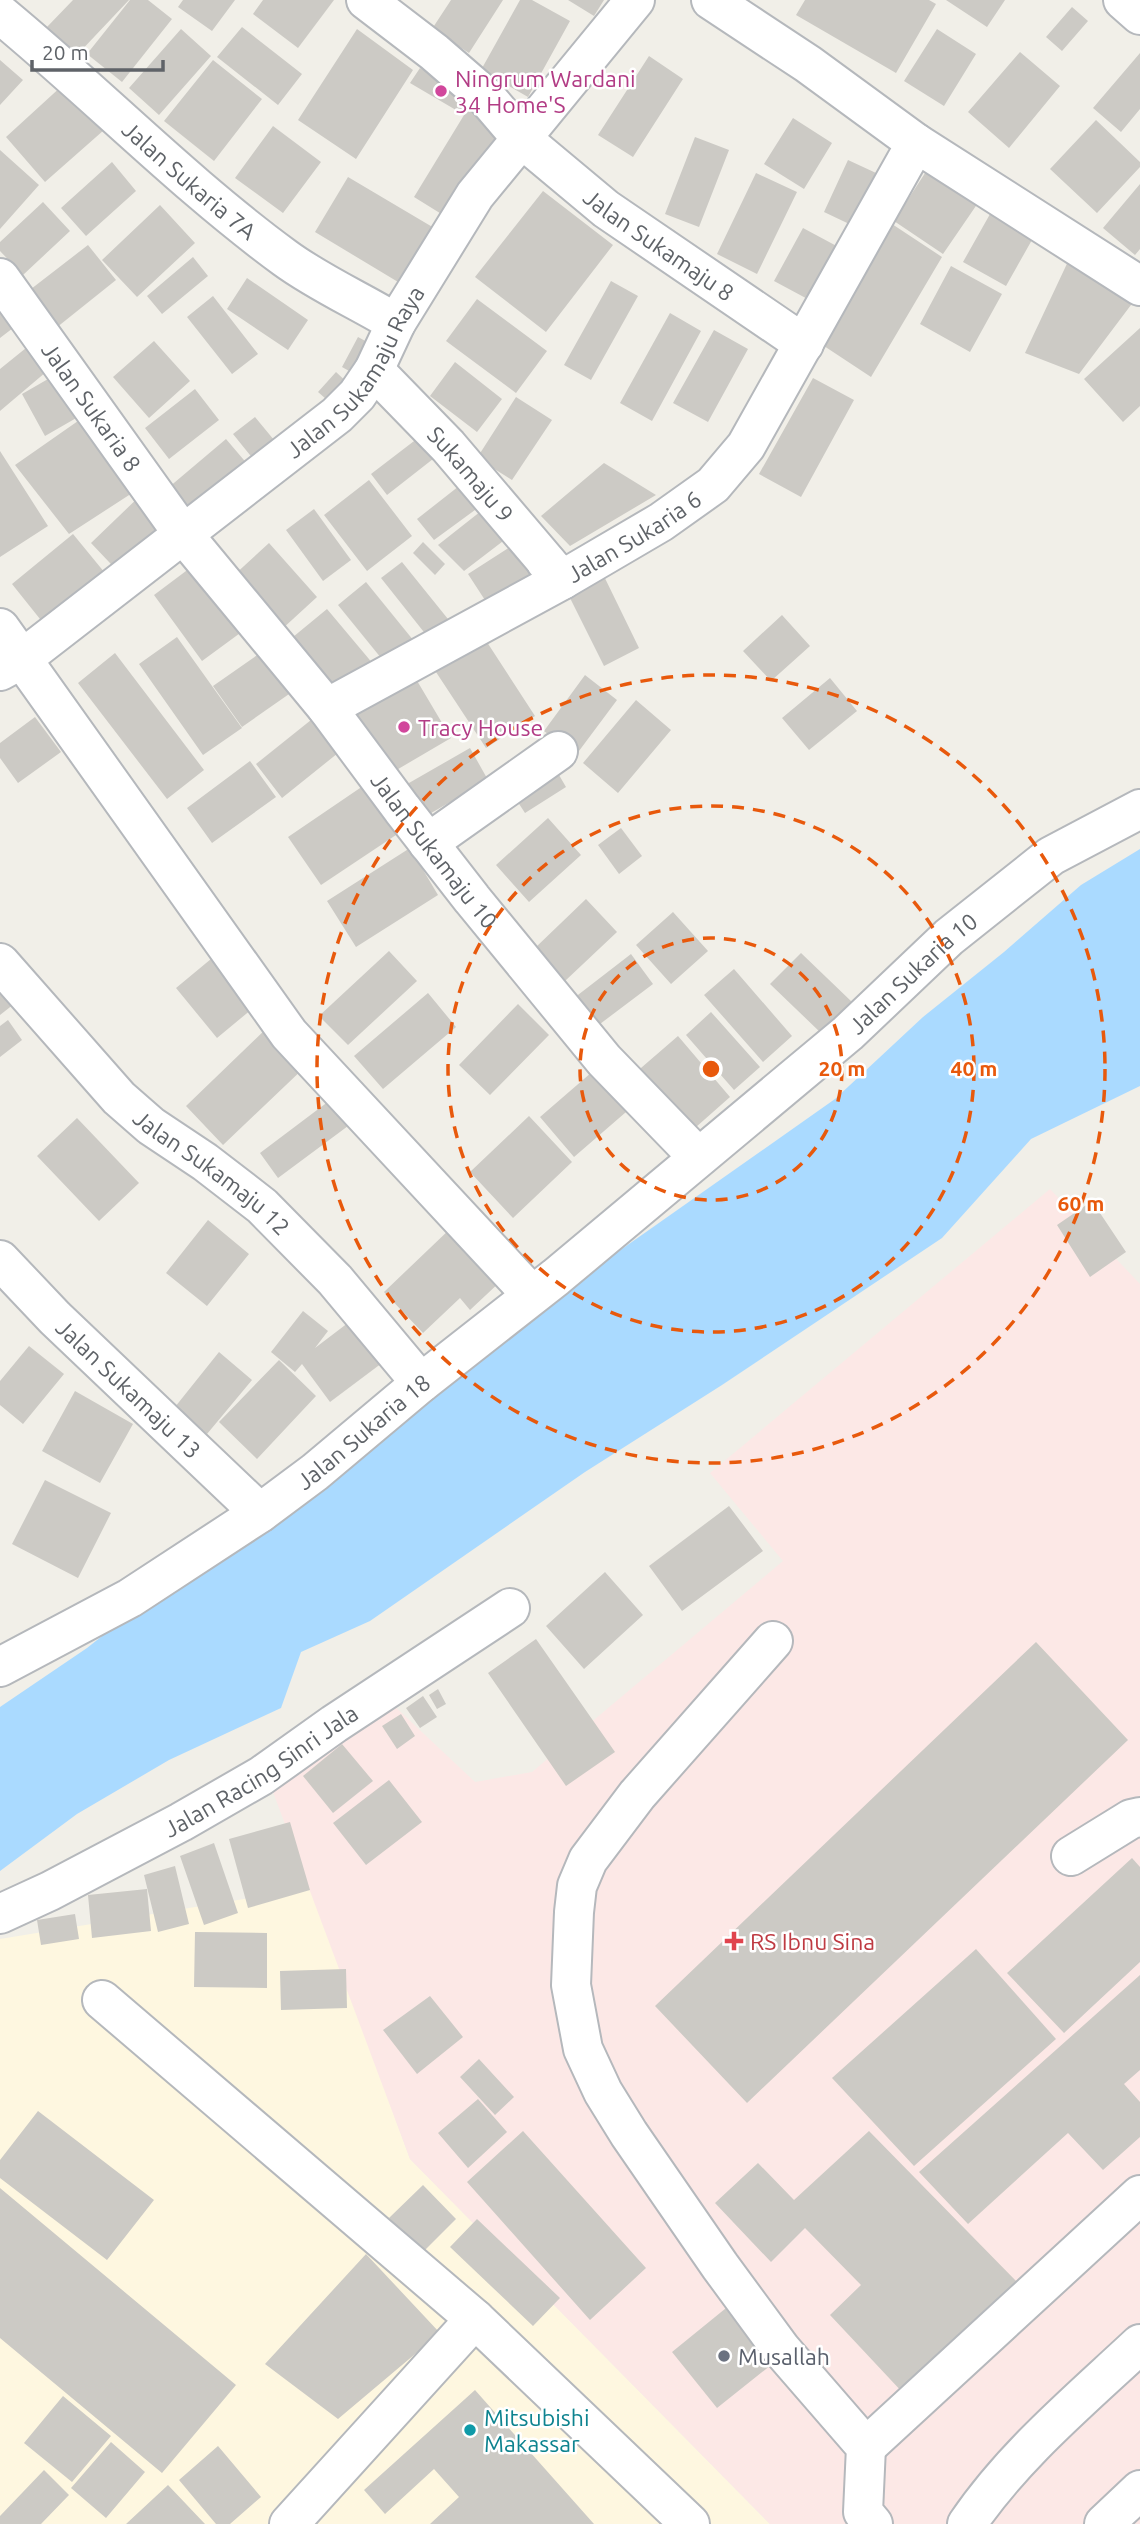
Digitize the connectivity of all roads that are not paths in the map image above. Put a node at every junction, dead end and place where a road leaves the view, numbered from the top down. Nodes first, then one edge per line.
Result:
1 (366, 0) edge
2 (635, 0) edge
3 (711, 0) edge
4 (1123, 0) edge
5 (0, 14) edge
6 (1140, 15) edge
7 (521, 138) junction
8 (916, 143) junction
9 (0, 278) edge
10 (1140, 286) edge
11 (396, 323) junction
12 (804, 344) junction
13 (374, 370) junction
14 (183, 534) junction
15 (562, 580) junction
16 (0, 628) edge
17 (11, 665) edge
18 (327, 708) junction
19 (558, 751) dead end
20 (1140, 809) edge
21 (428, 843) junction
22 (0, 963) edge
23 (698, 1157) junction
24 (0, 1260) edge
25 (532, 1295) junction
26 (421, 1383) junction
27 (260, 1513) junction
28 (510, 1608) dead end
29 (773, 1641) dead end
30 (0, 1667) edge
31 (1140, 1817) edge
32 (1071, 1856) dead end
33 (0, 1914) edge
34 (102, 2000) dead end
35 (1140, 2195) edge
36 (475, 2319) junction
37 (1140, 2344) edge
38 (866, 2447) junction
39 (1140, 2490) edge
40 (289, 2524) edge
41 (690, 2524) edge
42 (873, 2524) edge
43 (967, 2524) edge
44 (1104, 2524) edge

1 - 7 street, Jalan Sukamaju 8
2 - 7 street, Jalan Sukamaju Raya
3 - 8 street
4 - 6 street
5 - 11 street, Jalan Sukaria 7A
7 - 11 street, Jalan Sukamaju Raya
7 - 12 street, Jalan Sukamaju 8
8 - 10 street
8 - 12 street, Jalan Sukaria 6
9 - 14 street, Jalan Sukaria 8
11 - 13 street, Jalan Sukamaju Raya
12 - 15 street, Jalan Sukaria 6
13 - 14 street, Jalan Sukamaju Raya
13 - 15 street, Jalan Sukaria 6
14 - 17 street, Jalan Sukamaju Raya
14 - 18 street, Jalan Sukamaju 10
15 - 18 street
16 - 17 street
17 - 25 street
18 - 21 street, Jalan Sukamaju 10
19 - 21 street
20 - 23 street, Jalan Sukaria 10
21 - 23 street, Jalan Sukamaju 10
22 - 26 street, Jalan Sukamaju 12
23 - 25 street, Jalan Sukaria 18
24 - 27 street, Jalan Sukamaju 13
25 - 26 street, Jalan Sukaria 18
26 - 27 street, Jalan Sukaria 18
27 - 30 street, Jalan Sukaria 18
28 - 33 street, Jalan Racing Sinri Jala
29 - 38 street
31 - 32 street
34 - 36 street
35 - 38 street
36 - 40 street
36 - 41 street
37 - 43 street
38 - 42 street
39 - 44 street

